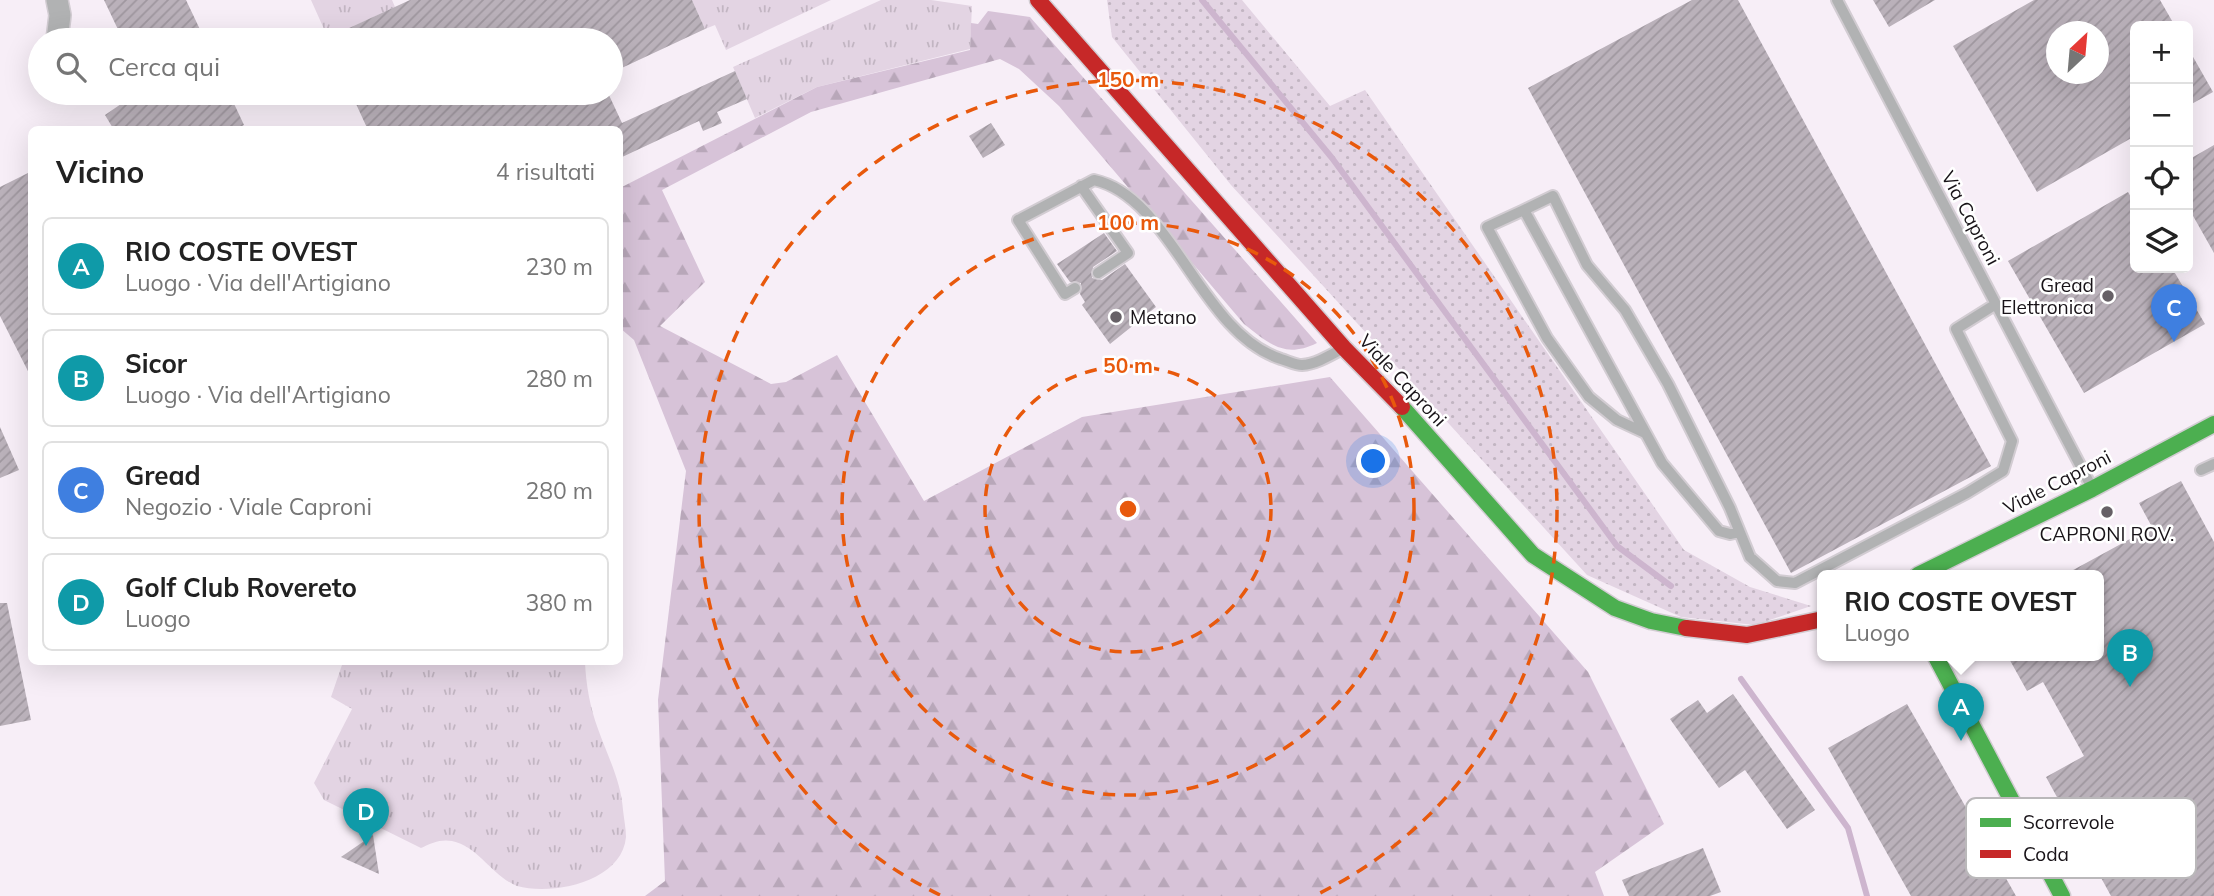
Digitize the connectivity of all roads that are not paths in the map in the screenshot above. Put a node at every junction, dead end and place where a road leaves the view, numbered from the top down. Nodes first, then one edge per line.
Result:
1 (57, 0) edge
2 (1038, 0) edge
3 (1837, 0) edge
4 (58, 28) edge
5 (1081, 186) junction
6 (1524, 210) junction
7 (1098, 273) dead end
8 (1075, 288) dead end
9 (1996, 304) junction
10 (1345, 348) junction
11 (2214, 424) edge
12 (1644, 433) junction
13 (2214, 464) edge
14 (2202, 470) dead end
15 (2092, 489) junction
16 (1739, 532) junction
17 (1820, 570) edge
18 (1928, 570) edge
19 (1817, 572) edge
20 (1817, 620) edge
21 (1938, 661) edge
22 (2010, 798) edge
23 (2053, 878) edge
24 (2062, 896) edge

1 - 4 street
2 - 10 street, Viale Caproni
3 - 9 lane, Via Caproni
5 - 7 lane
5 - 8 lane
5 - 10 lane
6 - 12 lane
6 - 12 lane
6 - 16 lane
9 - 15 lane, Via Caproni
9 - 17 lane
10 - 20 street, Viale Caproni
11 - 15 street, Viale Caproni
12 - 16 lane
13 - 14 lane
15 - 18 street, Viale Caproni
16 - 19 lane
21 - 22 street
23 - 24 street

